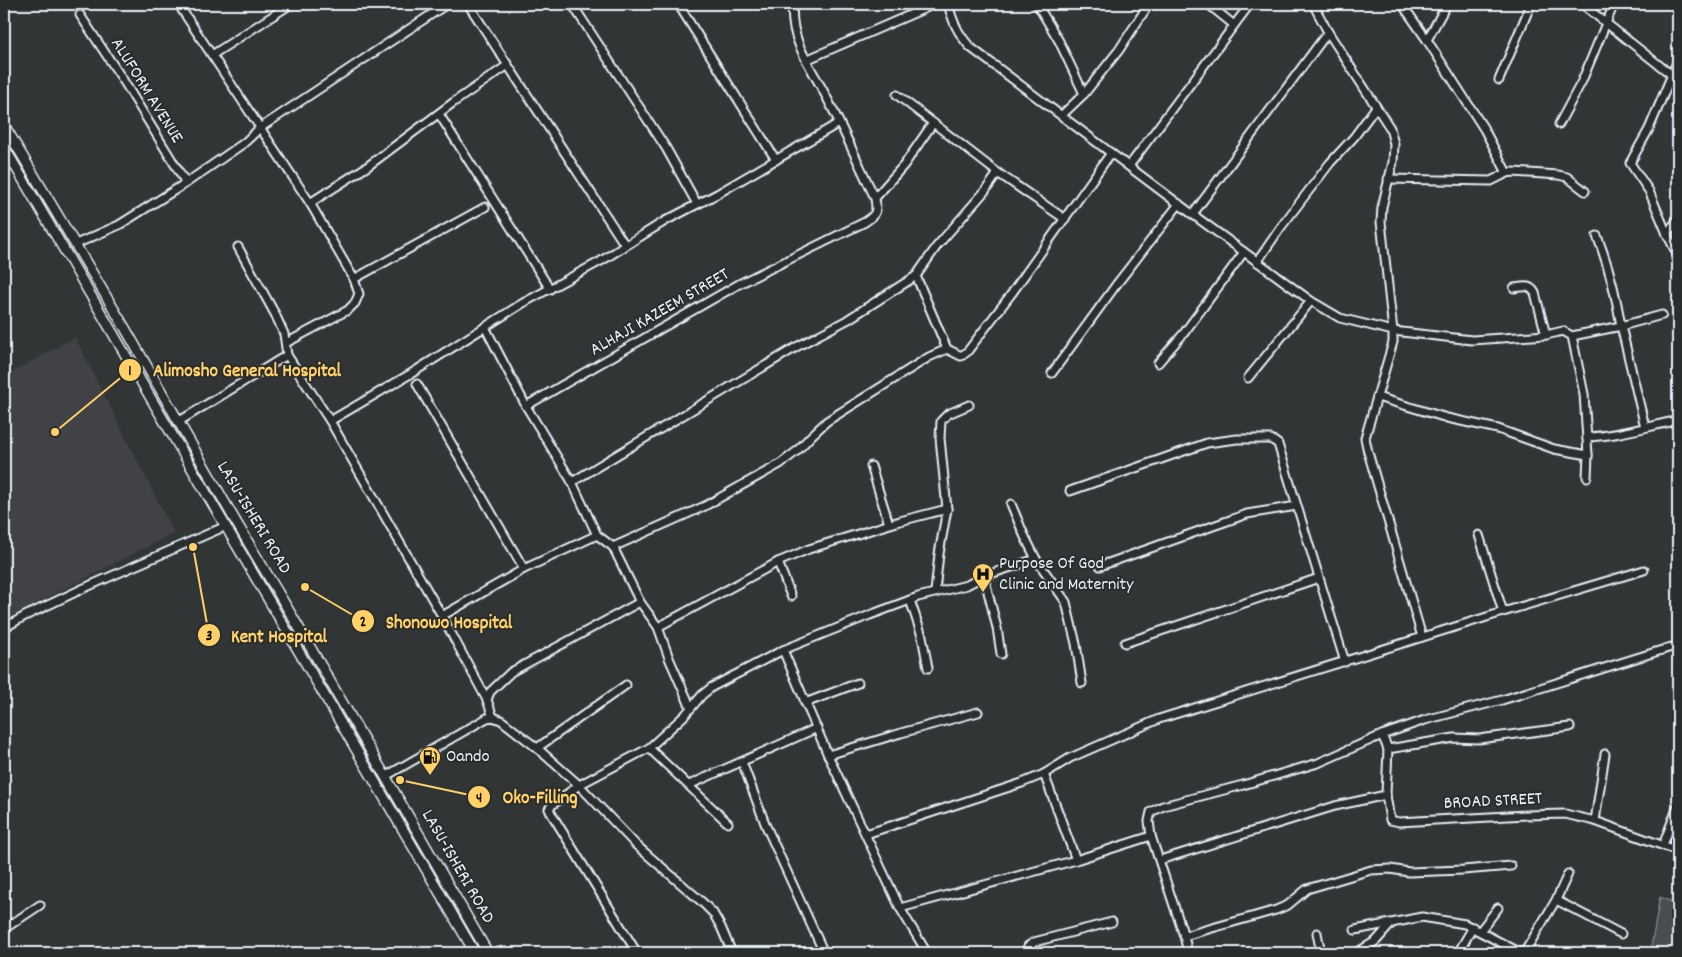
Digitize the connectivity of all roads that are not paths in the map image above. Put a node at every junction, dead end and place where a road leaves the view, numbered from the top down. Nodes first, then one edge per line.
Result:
1 (178, 4) edge
2 (291, 4) edge
3 (447, 4) edge
4 (468, 4) edge
5 (572, 4) edge
6 (678, 4) edge
7 (793, 4) edge
8 (935, 4) edge
9 (948, 4) edge
10 (1037, 4) edge
11 (1139, 4) edge
12 (1149, 4) edge
13 (1208, 4) edge
14 (1250, 4) edge
15 (1313, 4) edge
16 (1402, 4) edge
17 (1447, 4) edge
18 (1531, 4) edge
19 (1582, 4) edge
20 (1614, 4) edge
21 (1143, 12) junction
22 (80, 15) dead end
23 (1607, 22) junction
24 (1234, 25) junction
25 (1328, 32) junction
26 (1427, 40) junction
27 (212, 56) junction
28 (806, 60) junction
29 (1678, 60) edge
30 (508, 65) junction
31 (1672, 75) junction
32 (1499, 80) dead end
33 (1678, 80) edge
34 (1084, 94) junction
35 (897, 95) dead end
36 (1376, 107) junction
37 (439, 114) junction
38 (1062, 116) junction
39 (839, 123) junction
40 (932, 123) junction
41 (4, 124) edge
42 (1559, 124) dead end
43 (260, 128) junction
44 (4, 147) edge
45 (1111, 153) junction
46 (776, 160) junction
47 (1130, 166) junction
48 (998, 173) junction
49 (1507, 173) junction
50 (1388, 179) junction
51 (186, 184) junction
52 (1585, 191) dead end
53 (875, 198) junction
54 (310, 203) junction
55 (697, 204) junction
56 (1179, 204) junction
57 (485, 207) dead end
58 (1193, 214) junction
59 (1066, 219) junction
60 (1678, 219) edge
61 (1666, 234) junction
62 (1597, 236) dead end
63 (76, 244) junction
64 (625, 245) junction
65 (238, 247) dead end
66 (1244, 252) junction
67 (1678, 256) edge
68 (1257, 262) junction
69 (916, 276) junction
70 (354, 279) junction
71 (1514, 288) dead end
72 (550, 289) junction
73 (1311, 300) junction
74 (1662, 315) dead end
75 (1620, 326) junction
76 (485, 327) junction
77 (1393, 331) junction
78 (1546, 334) junction
79 (1572, 336) junction
80 (286, 343) junction
81 (947, 349) junction
82 (287, 356) junction
83 (1158, 363) dead end
84 (1052, 374) dead end
85 (1248, 378) dead end
86 (416, 384) dead end
87 (1377, 397) junction
88 (969, 405) dead end
89 (526, 406) junction
90 (330, 421) junction
91 (1675, 421) dead end
92 (178, 422) junction
93 (1645, 427) junction
94 (1587, 437) junction
95 (1588, 455) junction
96 (871, 466) dead end
97 (1587, 477) dead end
98 (572, 482) junction
99 (1070, 491) dead end
100 (1011, 504) dead end
101 (1297, 506) junction
102 (948, 509) junction
103 (889, 524) junction
104 (226, 526) junction
105 (597, 535) junction
106 (1479, 535) dead end
107 (613, 547) junction
108 (1036, 559) junction
109 (778, 562) junction
110 (1100, 566) dead end
111 (524, 569) junction
112 (1644, 570) dead end
113 (984, 576) junction
114 (1319, 578) junction
115 (935, 592) junction
116 (791, 596) dead end
117 (910, 600) junction
118 (640, 602) junction
119 (1503, 612) junction
120 (442, 616) junction
121 (658, 627) junction
122 (4, 628) edge
123 (1422, 637) junction
124 (1125, 643) dead end
125 (1678, 645) edge
126 (783, 650) junction
127 (1001, 654) dead end
128 (1345, 662) junction
129 (928, 668) dead end
130 (858, 683) dead end
131 (1082, 683) dead end
132 (626, 685) dead end
133 (487, 700) junction
134 (805, 703) junction
135 (691, 708) junction
136 (978, 712) dead end
137 (493, 717) junction
138 (1570, 727) dead end
139 (817, 728) junction
140 (1382, 735) junction
141 (537, 748) junction
142 (649, 748) junction
143 (1388, 749) junction
144 (1605, 754) dead end
145 (828, 755) junction
146 (742, 762) junction
147 (1044, 774) junction
148 (386, 776) junction
149 (579, 785) junction
150 (689, 785) junction
151 (1386, 795) junction
152 (1678, 806) edge
153 (1595, 821) junction
154 (728, 823) dead end
155 (866, 834) junction
156 (1150, 836) junction
157 (1663, 845) junction
158 (1678, 851) edge
159 (1076, 860) junction
160 (1160, 860) junction
161 (1511, 866) dead end
162 (1568, 874) dead end
163 (1556, 900) junction
164 (40, 905) dead end
165 (900, 908) junction
166 (1498, 908) dead end
167 (1112, 922) dead end
168 (1391, 924) junction
169 (4, 929) edge
170 (1476, 929) junction
171 (1355, 930) dead end
172 (1316, 934) dead end
173 (1621, 934) dead end
174 (1184, 936) junction
175 (475, 953) edge
176 (488, 953) edge
177 (638, 953) edge
178 (732, 953) edge
179 (824, 953) edge
180 (927, 953) edge
181 (1026, 953) edge
182 (1188, 953) edge
183 (1321, 953) edge
184 (1356, 953) edge
185 (1458, 953) edge
186 (1522, 953) edge

1 - 27 street
2 - 27 street
3 - 43 street
4 - 30 street
5 - 55 street
6 - 46 street
7 - 28 street
8 - 28 street
9 - 38 street
10 - 34 street
11 - 21 street
12 - 21 street
13 - 24 street
14 - 24 street
15 - 25 street
16 - 26 street
17 - 26 street
18 - 32 street
19 - 23 street
20 - 23 street
21 - 34 street
22 - 51 street, ALUFORM AVENUE
23 - 31 street
23 - 42 street
24 - 47 street
25 - 36 street
25 - 58 street
26 - 49 street
27 - 43 street
28 - 39 street
29 - 31 street
30 - 37 street
30 - 64 street
31 - 33 street
31 - 61 street
34 - 38 street
35 - 40 street
36 - 50 street
36 - 68 street
37 - 54 street
37 - 72 street
38 - 45 street
39 - 46 street
39 - 53 street
40 - 48 street
40 - 53 street
41 - 63 main road, LASU-ISHERI ROAD
43 - 51 street
43 - 54 street
44 - 104 main road, LASU-ISHERI ROAD
45 - 47 street
45 - 59 street
46 - 55 street
47 - 56 street
48 - 59 street
48 - 69 street
49 - 50 street
49 - 52 street
50 - 77 street
51 - 63 street
53 - 89 street, ALHAJI KAZEEM STREET
54 - 70 street
55 - 64 street
56 - 58 street
56 - 84 street
57 - 70 street
58 - 66 street
59 - 81 street
60 - 61 street
61 - 67 street
62 - 75 street
63 - 92 main road, LASU-ISHERI ROAD
64 - 72 street
65 - 80 street
66 - 68 street
66 - 83 street
68 - 73 street
69 - 81 street
69 - 98 street
70 - 80 street
71 - 78 street
72 - 76 street
73 - 77 street
73 - 85 street
74 - 75 street
75 - 79 street
75 - 93 street
76 - 89 street
76 - 90 street
77 - 78 street
77 - 87 street
78 - 79 street
79 - 94 street
80 - 82 street
81 - 107 street
82 - 90 street
82 - 92 street
86 - 111 street
87 - 95 street
87 - 123 street
88 - 102 street
89 - 98 street
90 - 120 street
91 - 93 street
92 - 148 main road, LASU-ISHERI ROAD
93 - 94 street
94 - 95 street
95 - 97 street
96 - 103 street
98 - 105 street
99 - 101 street
100 - 108 street
101 - 110 street
101 - 114 street
102 - 103 street
102 - 115 street
103 - 109 street
104 - 122 street
104 - 175 main road, LASU-ISHERI ROAD
105 - 107 street
105 - 111 street
106 - 119 street
107 - 118 street
108 - 113 street
108 - 131 street
109 - 116 street
109 - 121 street
111 - 120 street
112 - 119 street
113 - 115 street
113 - 127 street
114 - 124 street
114 - 128 street
115 - 117 street
117 - 126 street
117 - 129 street
118 - 121 street
118 - 133 street
119 - 123 street
120 - 133 street
121 - 135 street
123 - 128 street
125 - 140 street
126 - 134 street
126 - 135 street
128 - 147 street
130 - 134 street
132 - 141 street
133 - 137 street
134 - 139 street
135 - 142 street
136 - 145 street
137 - 141 street
137 - 148 street
138 - 143 street
139 - 145 street
139 - 146 street
140 - 143 street, BROAD STREET
140 - 156 street
141 - 149 street
142 - 149 street
142 - 150 street
143 - 151 street, BROAD STREET
144 - 153 street
145 - 155 street
146 - 150 street
146 - 179 street
147 - 155 street
147 - 159 street
148 - 176 main road, LASU-ISHERI ROAD
149 - 177 street
149 - 178 street
150 - 154 street
151 - 153 street, BROAD STREET
151 - 160 street
152 - 157 street
153 - 157 street, BROAD STREET
155 - 165 street
156 - 159 street
156 - 160 street
157 - 158 street, BROAD STREET
159 - 165 street
160 - 174 street
161 - 174 street
162 - 163 street
163 - 173 street
163 - 186 street
164 - 169 street
165 - 180 street
166 - 170 street
167 - 181 street
168 - 170 street
168 - 171 street
168 - 184 street
170 - 185 street
170 - 186 street
172 - 183 street
174 - 182 street

